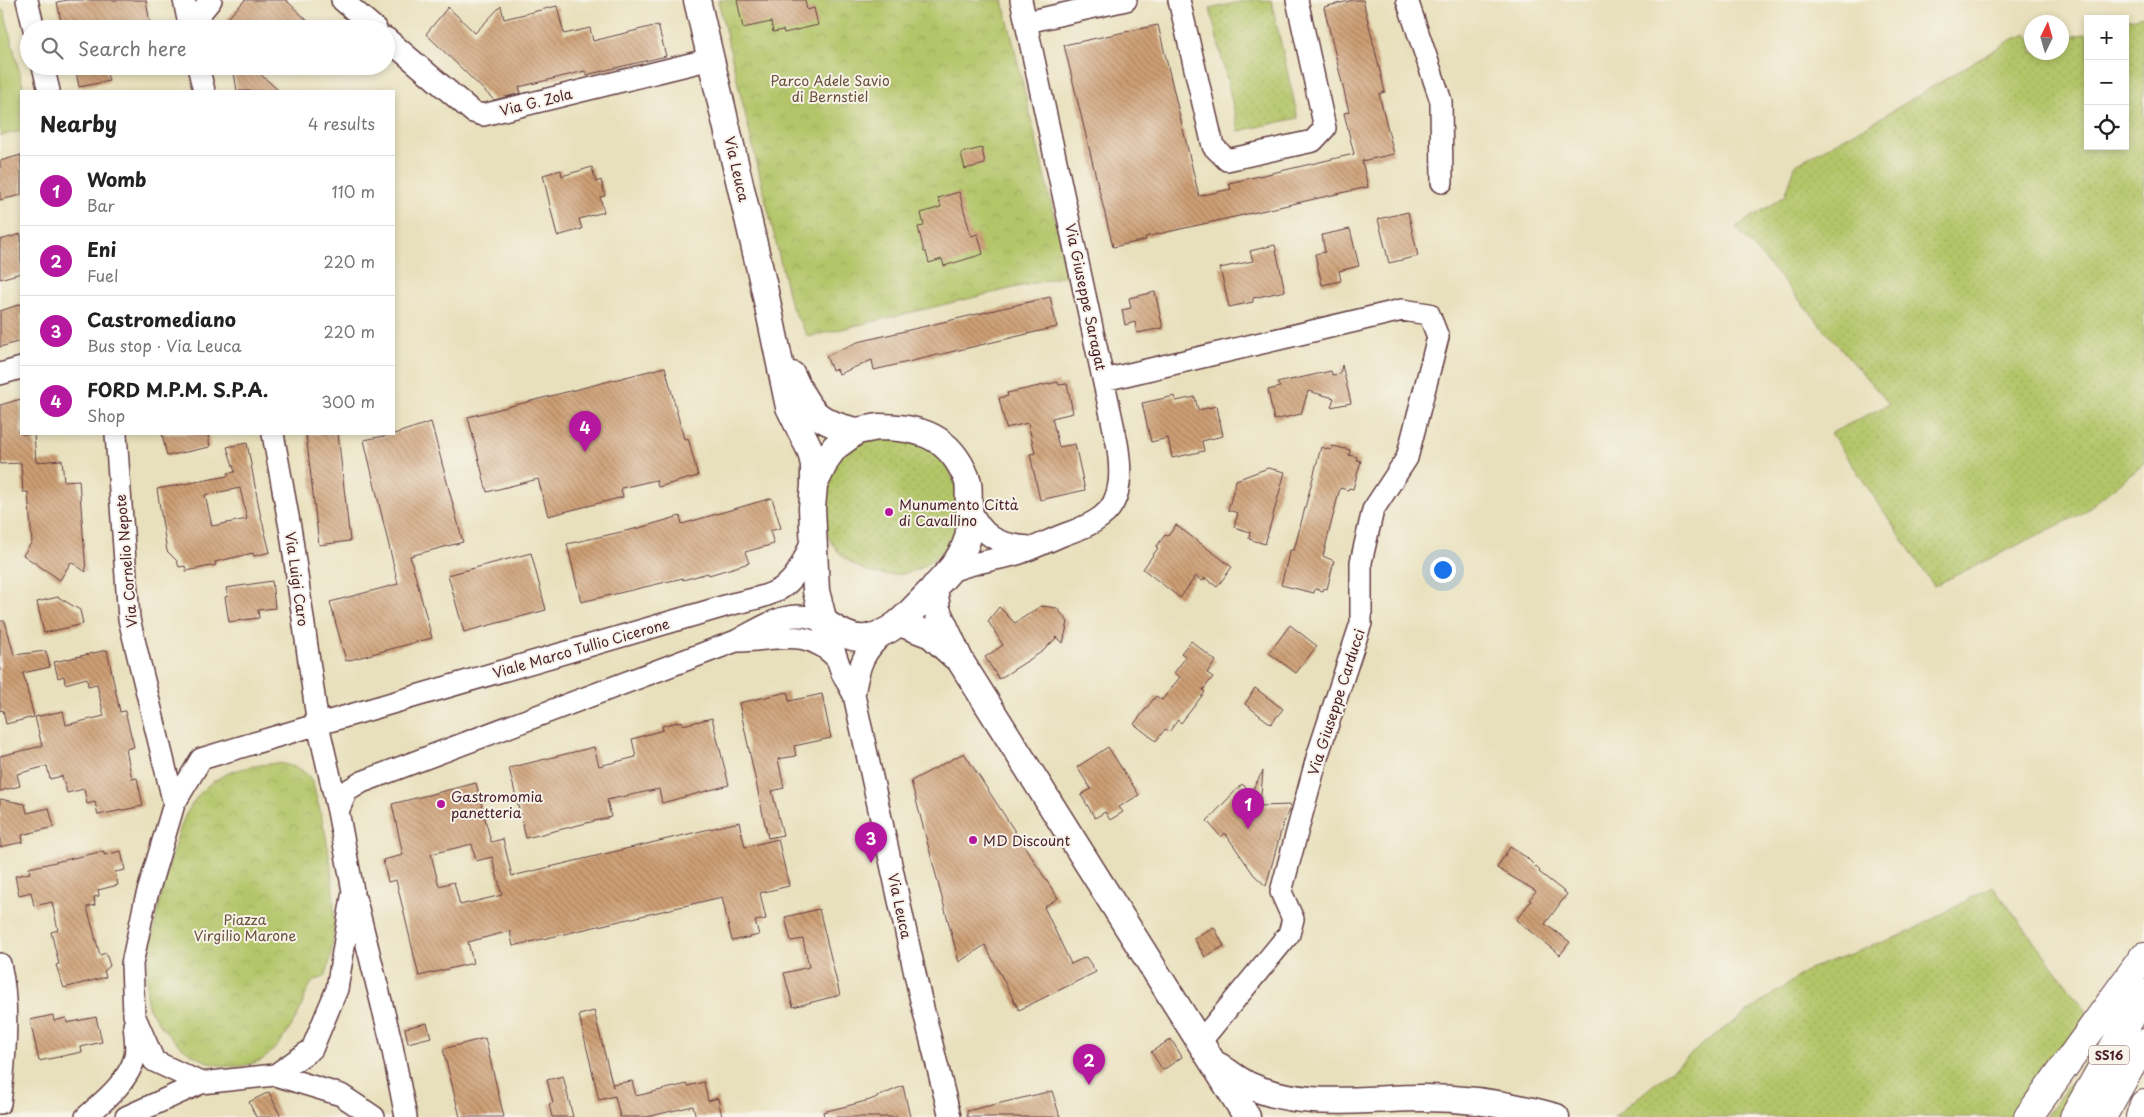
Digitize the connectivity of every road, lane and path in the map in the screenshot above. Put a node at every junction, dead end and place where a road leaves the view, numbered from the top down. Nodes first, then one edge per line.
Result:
1 (27, 0) edge
2 (184, 0) edge
3 (211, 0) edge
4 (343, 0) edge
5 (697, 0) edge
6 (1021, 0) edge
7 (1126, 0) edge
8 (1179, 0) edge
9 (1297, 0) edge
10 (1407, 0) edge
11 (32, 20) edge
12 (188, 20) edge
13 (196, 20) edge
14 (366, 20) edge
15 (1027, 22) junction
16 (395, 46) edge
17 (711, 59) junction
18 (45, 75) edge
19 (200, 75) edge
20 (49, 90) edge
21 (204, 90) edge
22 (1442, 182) dead end
23 (774, 339) junction
24 (20, 368) edge
25 (0, 374) edge
26 (1104, 380) junction
27 (857, 432) junction
28 (116, 435) edge
29 (273, 435) edge
30 (814, 485) junction
31 (969, 505) junction
32 (814, 534) junction
33 (1033, 547) junction
34 (941, 580) junction
35 (824, 622) junction
36 (894, 627) junction
37 (736, 642) junction
38 (837, 659) junction
39 (961, 662) junction
40 (854, 695) junction
41 (318, 724) junction
42 (174, 804) junction
43 (338, 812) junction
44 (353, 891) junction
45 (2144, 956) edge
46 (0, 964) edge
47 (2144, 994) edge
48 (134, 1015) junction
49 (2144, 1043) edge
50 (1207, 1052) junction
51 (275, 1075) junction
52 (201, 1083) junction
53 (0, 1103) edge
54 (2144, 1104) edge
55 (1553, 1116) edge
56 (86, 1117) edge
57 (126, 1117) edge
58 (374, 1117) edge
59 (406, 1117) edge
60 (950, 1117) edge
61 (1247, 1117) edge
62 (1461, 1117) edge
63 (2028, 1117) edge
64 (2074, 1117) edge
65 (2102, 1117) edge
66 (2140, 1117) edge

1 - 11 street
2 - 12 street
3 - 13 street
4 - 14 street
5 - 17 main road, Via Leuca
6 - 15 street, Via Giuseppe Saragat
7 - 15 street
8 - 9 street
10 - 22 street
15 - 26 street, Via Giuseppe Saragat
16 - 17 street, Via G. Zola
17 - 23 main road, Via Leuca
18 - 20 street
19 - 21 street
23 - 27 main road, Via Leuca
23 - 30 main road, Via Leuca
24 - 25 street
26 - 33 street, Via Giuseppe Saragat
26 - 50 street, Via Giuseppe Carducci
27 - 30 main road
27 - 31 main road
28 - 42 street, Via Cornelio Nepote
29 - 41 street, Via Luigi Caro
30 - 32 main road, Via Leuca
31 - 33 street
31 - 34 main road
32 - 35 main road, Via Leuca
32 - 41 street, Viale Marco Tullio Cicerone
33 - 34 street, Via Giuseppe Saragat
34 - 36 main road
34 - 39 main road
35 - 36 main road
35 - 37 street
35 - 38 street, Via Leuca
36 - 39 main road
36 - 40 street, Via Leuca
37 - 38 street
37 - 43 street
38 - 40 street, Via Leuca
39 - 50 main road
40 - 60 street, Via Leuca
41 - 42 street
41 - 43 street
42 - 48 street
43 - 44 street
44 - 51 street
44 - 59 street
45 - 63 highway
46 - 53 street
47 - 64 highway, SS16
48 - 52 street
48 - 56 street
49 - 65 highway, SS16
50 - 55 main road
50 - 61 main road
51 - 52 street
51 - 58 street
52 - 57 street
54 - 66 highway
55 - 62 main road

